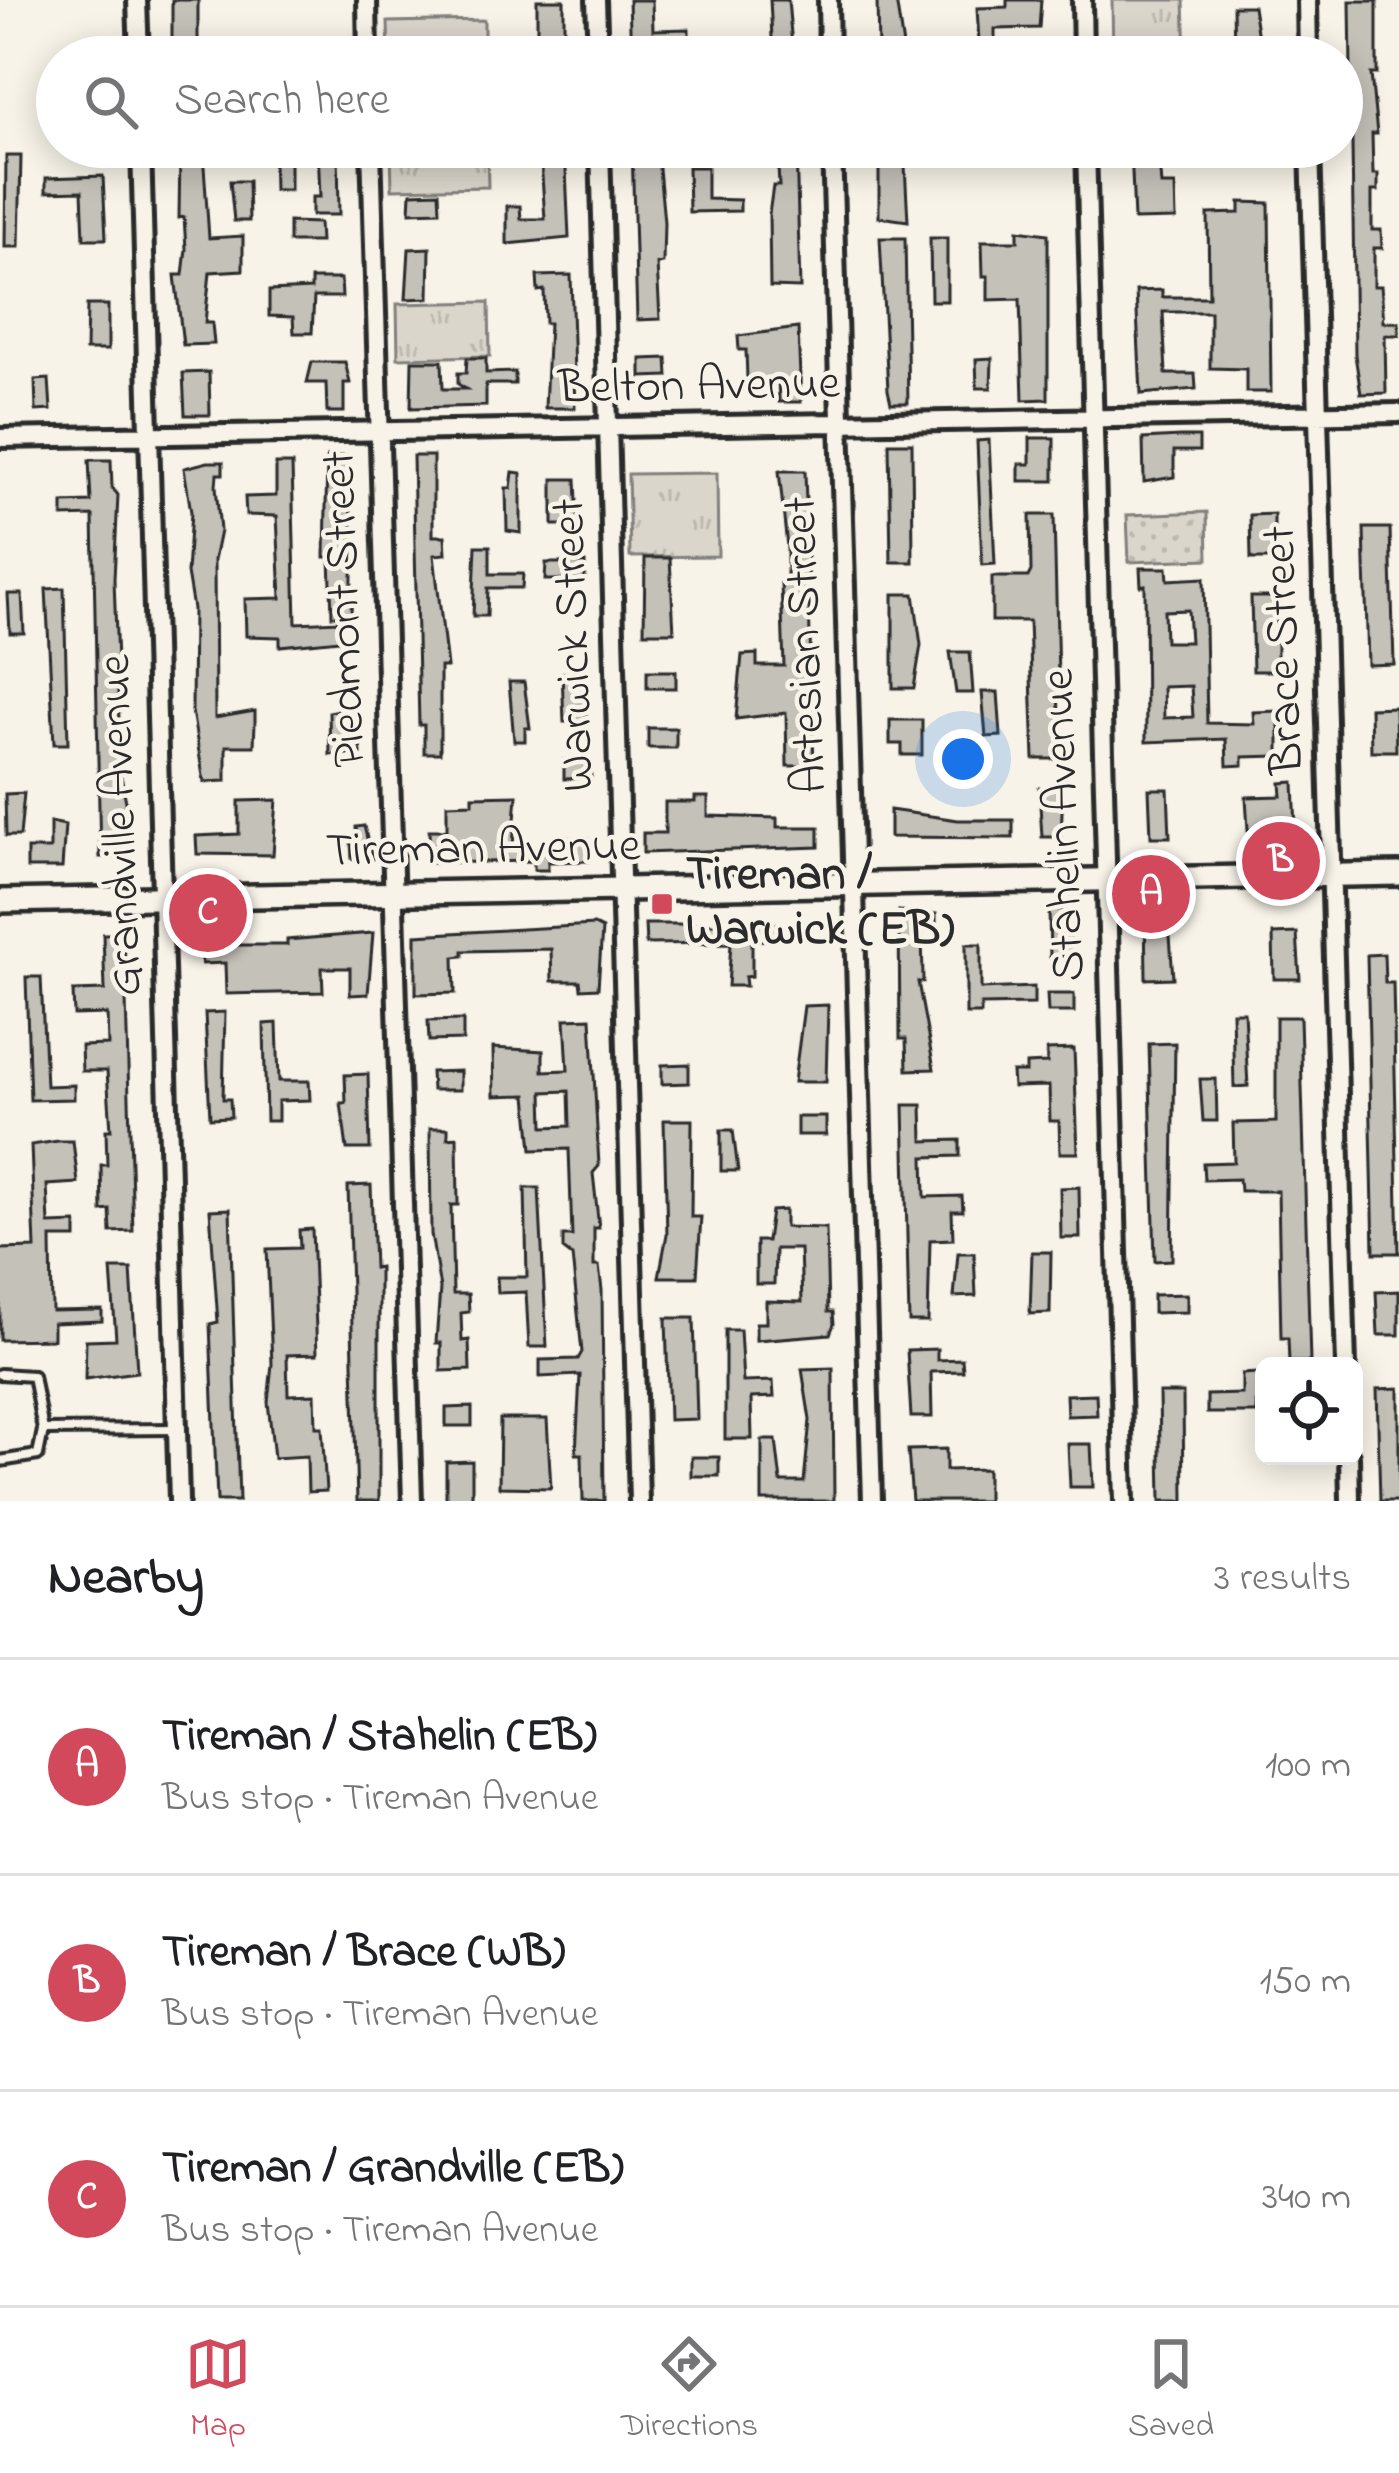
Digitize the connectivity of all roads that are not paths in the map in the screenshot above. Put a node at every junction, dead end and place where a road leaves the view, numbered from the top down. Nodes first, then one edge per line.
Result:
1 (137, 0) edge
2 (367, 0) edge
3 (596, 0) edge
4 (828, 0) edge
5 (1082, 0) edge
6 (1306, 0) edge
7 (138, 36) edge
8 (368, 36) edge
9 (597, 36) edge
10 (829, 36) edge
11 (1083, 36) edge
12 (1307, 36) edge
13 (142, 168) edge
14 (372, 168) edge
15 (601, 168) edge
16 (833, 168) edge
17 (1087, 168) edge
18 (1311, 168) edge
19 (1399, 413) edge
20 (1318, 414) junction
21 (1093, 419) junction
22 (840, 423) junction
23 (608, 427) junction
24 (380, 433) junction
25 (150, 435) junction
26 (0, 439) edge
27 (1399, 874) edge
28 (1330, 875) junction
29 (1106, 879) junction
30 (853, 885) junction
31 (620, 889) junction
32 (394, 894) junction
33 (163, 898) junction
34 (0, 901) edge
35 (1346, 1357) edge
36 (0, 1373) edge
37 (43, 1430) junction
38 (177, 1430) junction
39 (0, 1461) edge
40 (1349, 1465) edge
41 (179, 1501) edge
42 (412, 1501) edge
43 (639, 1501) edge
44 (872, 1501) edge
45 (1124, 1501) edge
46 (1350, 1501) edge

1 - 7 street
2 - 8 street
3 - 9 street
4 - 10 street
5 - 11 street
6 - 12 street
13 - 25 street, Grandville Avenue
14 - 24 street, Piedmont Street
15 - 23 street, Warwick Street
16 - 22 street, Artesian Street
17 - 21 street, Stahelin Avenue
18 - 20 street, Brace Street
19 - 20 street, Belton Avenue
20 - 21 street, Belton Avenue
20 - 28 street, Brace Street
21 - 22 street, Belton Avenue
21 - 29 street, Stahelin Avenue
22 - 23 street, Belton Avenue
22 - 30 street, Artesian Street
23 - 24 street, Belton Avenue
23 - 31 street, Warwick Street
24 - 25 street, Belton Avenue
24 - 32 street, Piedmont Street
25 - 26 street, Belton Avenue
25 - 33 street, Grandville Avenue
27 - 28 street, Tireman Avenue
28 - 29 street, Tireman Avenue
28 - 35 street, Brace Street
29 - 30 street, Tireman Avenue
29 - 45 street, Stahelin Avenue
30 - 31 street, Tireman Avenue
30 - 44 street, Artesian Street
31 - 32 street, Tireman Avenue
31 - 43 street, Warwick Street
32 - 33 street, Tireman Avenue
32 - 42 street, Piedmont Street
33 - 34 street, Tireman Avenue
33 - 38 street, Grandville Avenue
36 - 37 lane
37 - 38 lane
37 - 39 lane
38 - 41 street, Grandville Avenue
40 - 46 street

